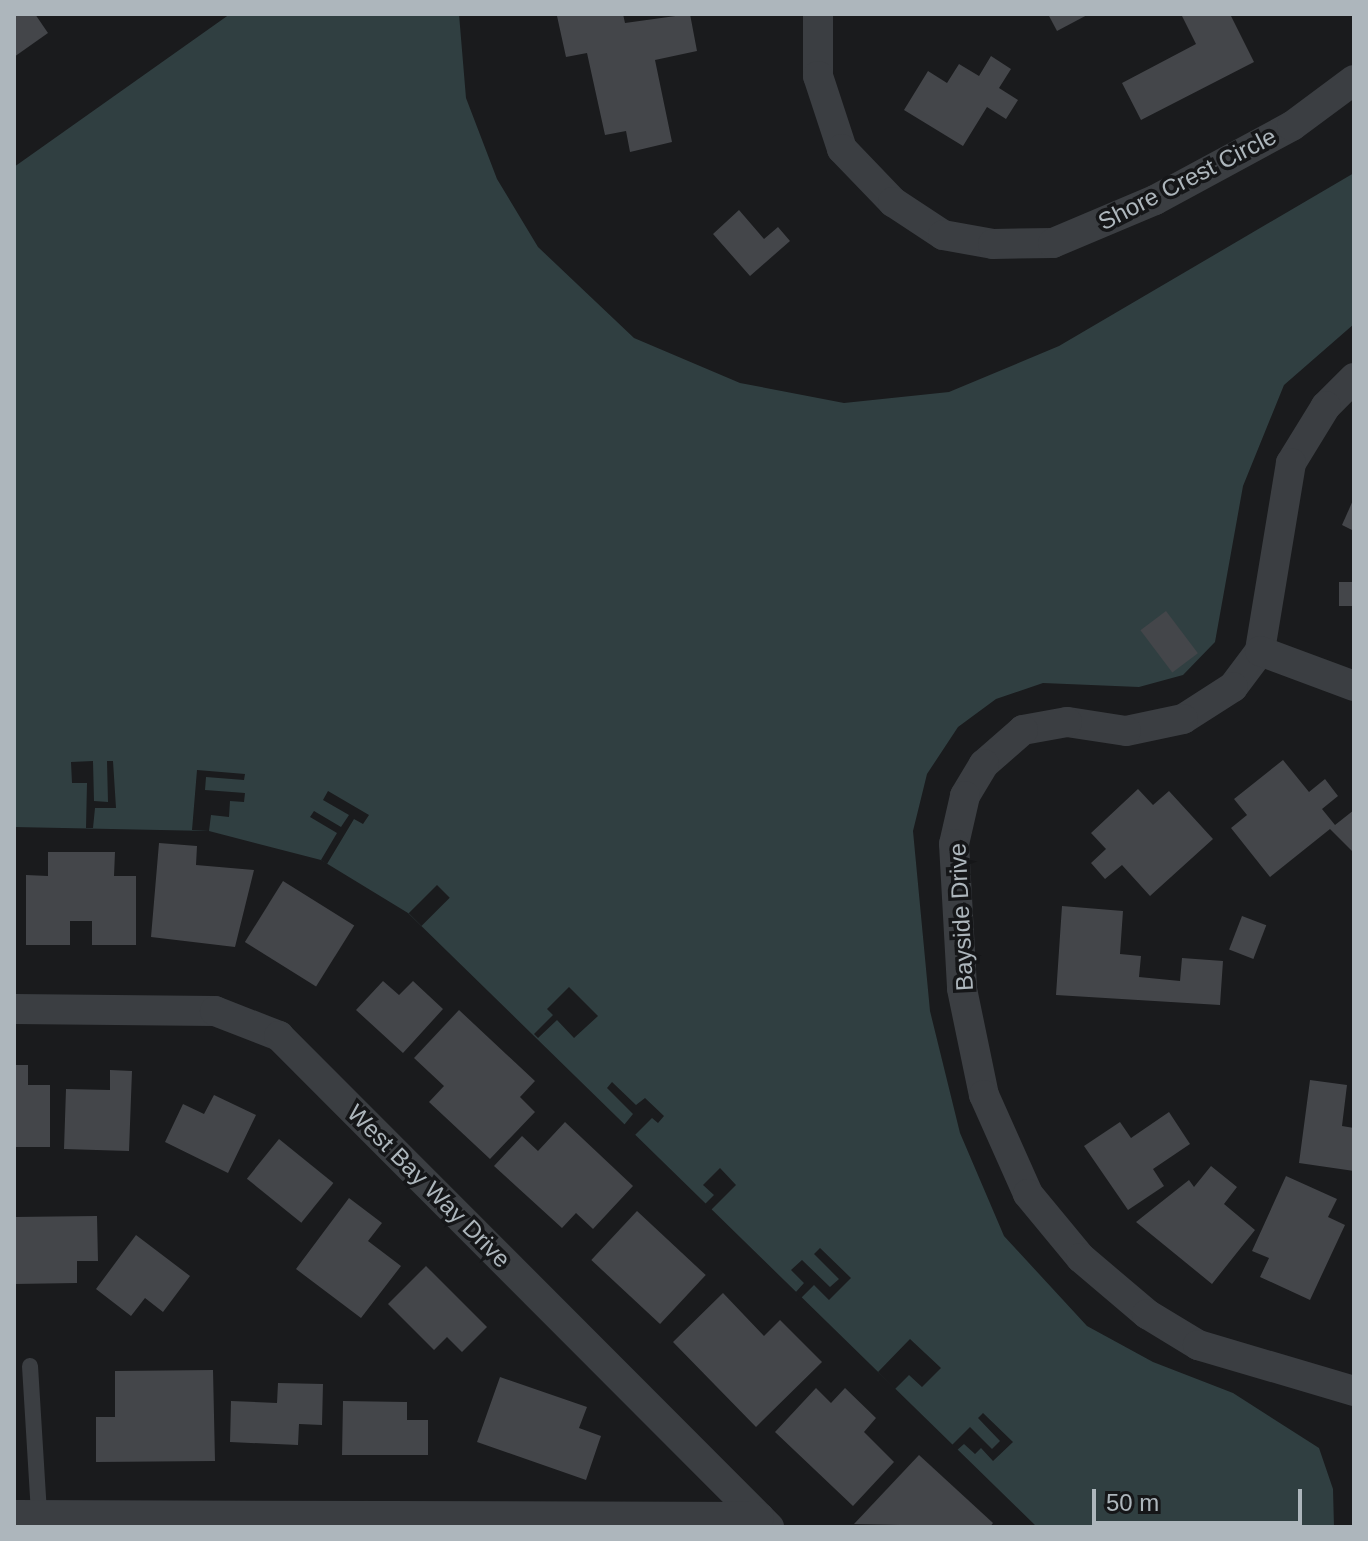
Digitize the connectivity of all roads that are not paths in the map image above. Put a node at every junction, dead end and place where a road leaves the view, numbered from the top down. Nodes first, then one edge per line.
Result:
1 (818, 14) edge
2 (1354, 80) edge
3 (1354, 378) edge
4 (1260, 651) junction
5 (1354, 686) edge
6 (14, 1009) edge
7 (30, 1366) dead end
8 (1354, 1391) edge
9 (26, 1515) edge
10 (764, 1522) edge

1 - 2 street, Shore Crest Circle
3 - 4 street, Bayside Drive
4 - 5 street
4 - 8 street, Bayside Drive
6 - 10 street, West Bay Way Drive
7 - 9 lane
9 - 10 street

